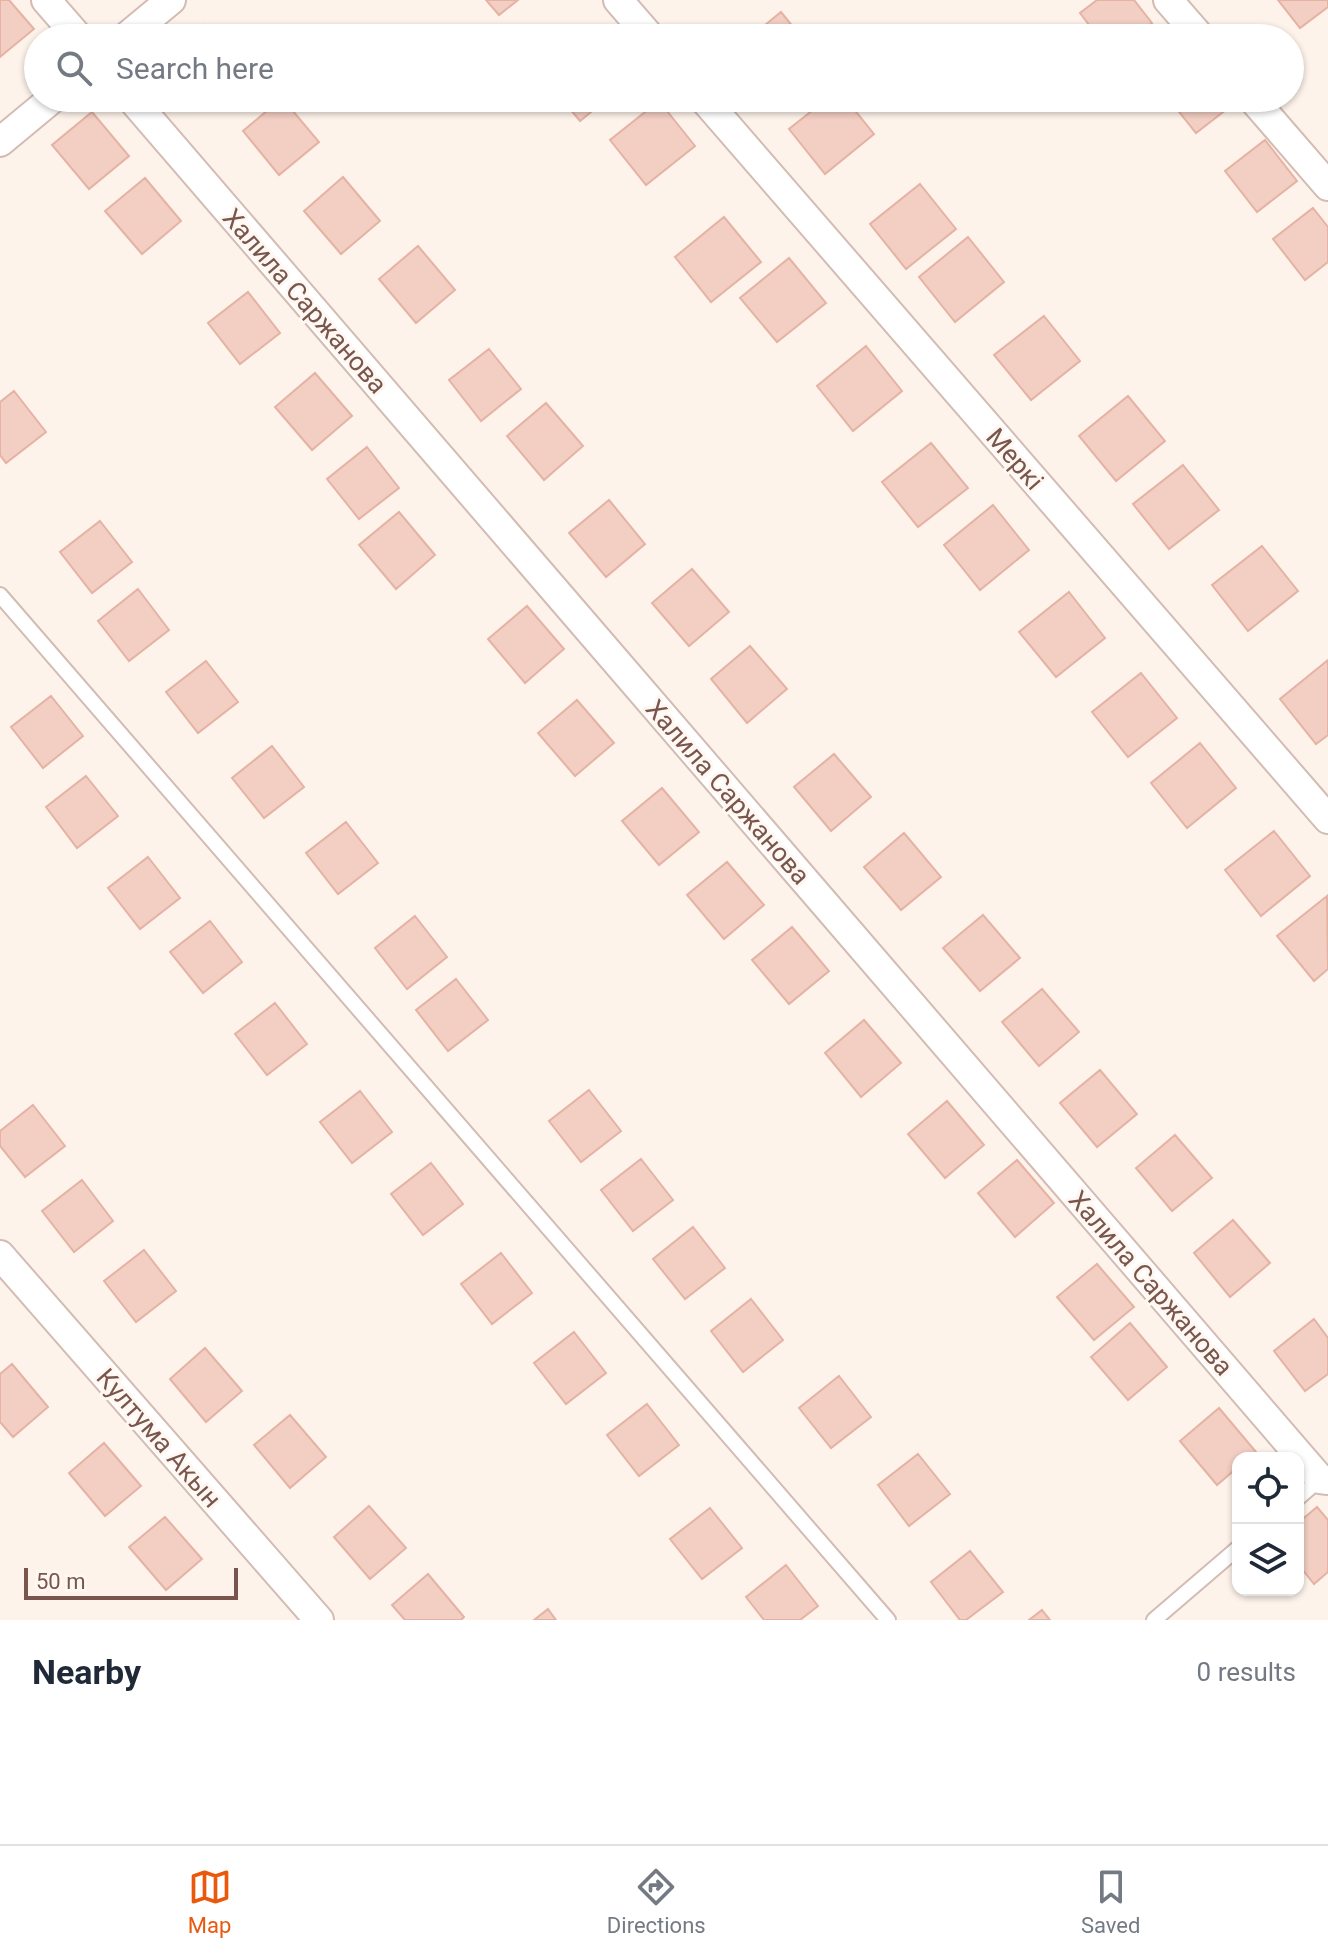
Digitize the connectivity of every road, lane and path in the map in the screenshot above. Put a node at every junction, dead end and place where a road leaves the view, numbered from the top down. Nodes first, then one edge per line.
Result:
1 (46, 0) edge
2 (171, 0) edge
3 (618, 0) edge
4 (1168, 0) edge
5 (67, 24) edge
6 (142, 24) edge
7 (639, 24) edge
8 (1189, 24) edge
9 (36, 112) edge
10 (143, 112) edge
11 (715, 112) edge
12 (1264, 112) edge
13 (0, 142) edge
14 (1328, 186) edge
15 (0, 595) edge
16 (1328, 819) edge
17 (0, 1255) edge
18 (1324, 1480) edge
19 (1304, 1494) edge
20 (1232, 1553) edge
21 (319, 1620) edge
22 (888, 1620) edge
23 (1154, 1620) edge

1 - 5 street
2 - 6 street
3 - 7 street
4 - 8 street
9 - 13 street
10 - 18 street, Халила Саржанова
11 - 16 street, Меркі
12 - 14 street
15 - 22 lane
17 - 21 street, Култума Акын
18 - 19 lane
20 - 23 lane

